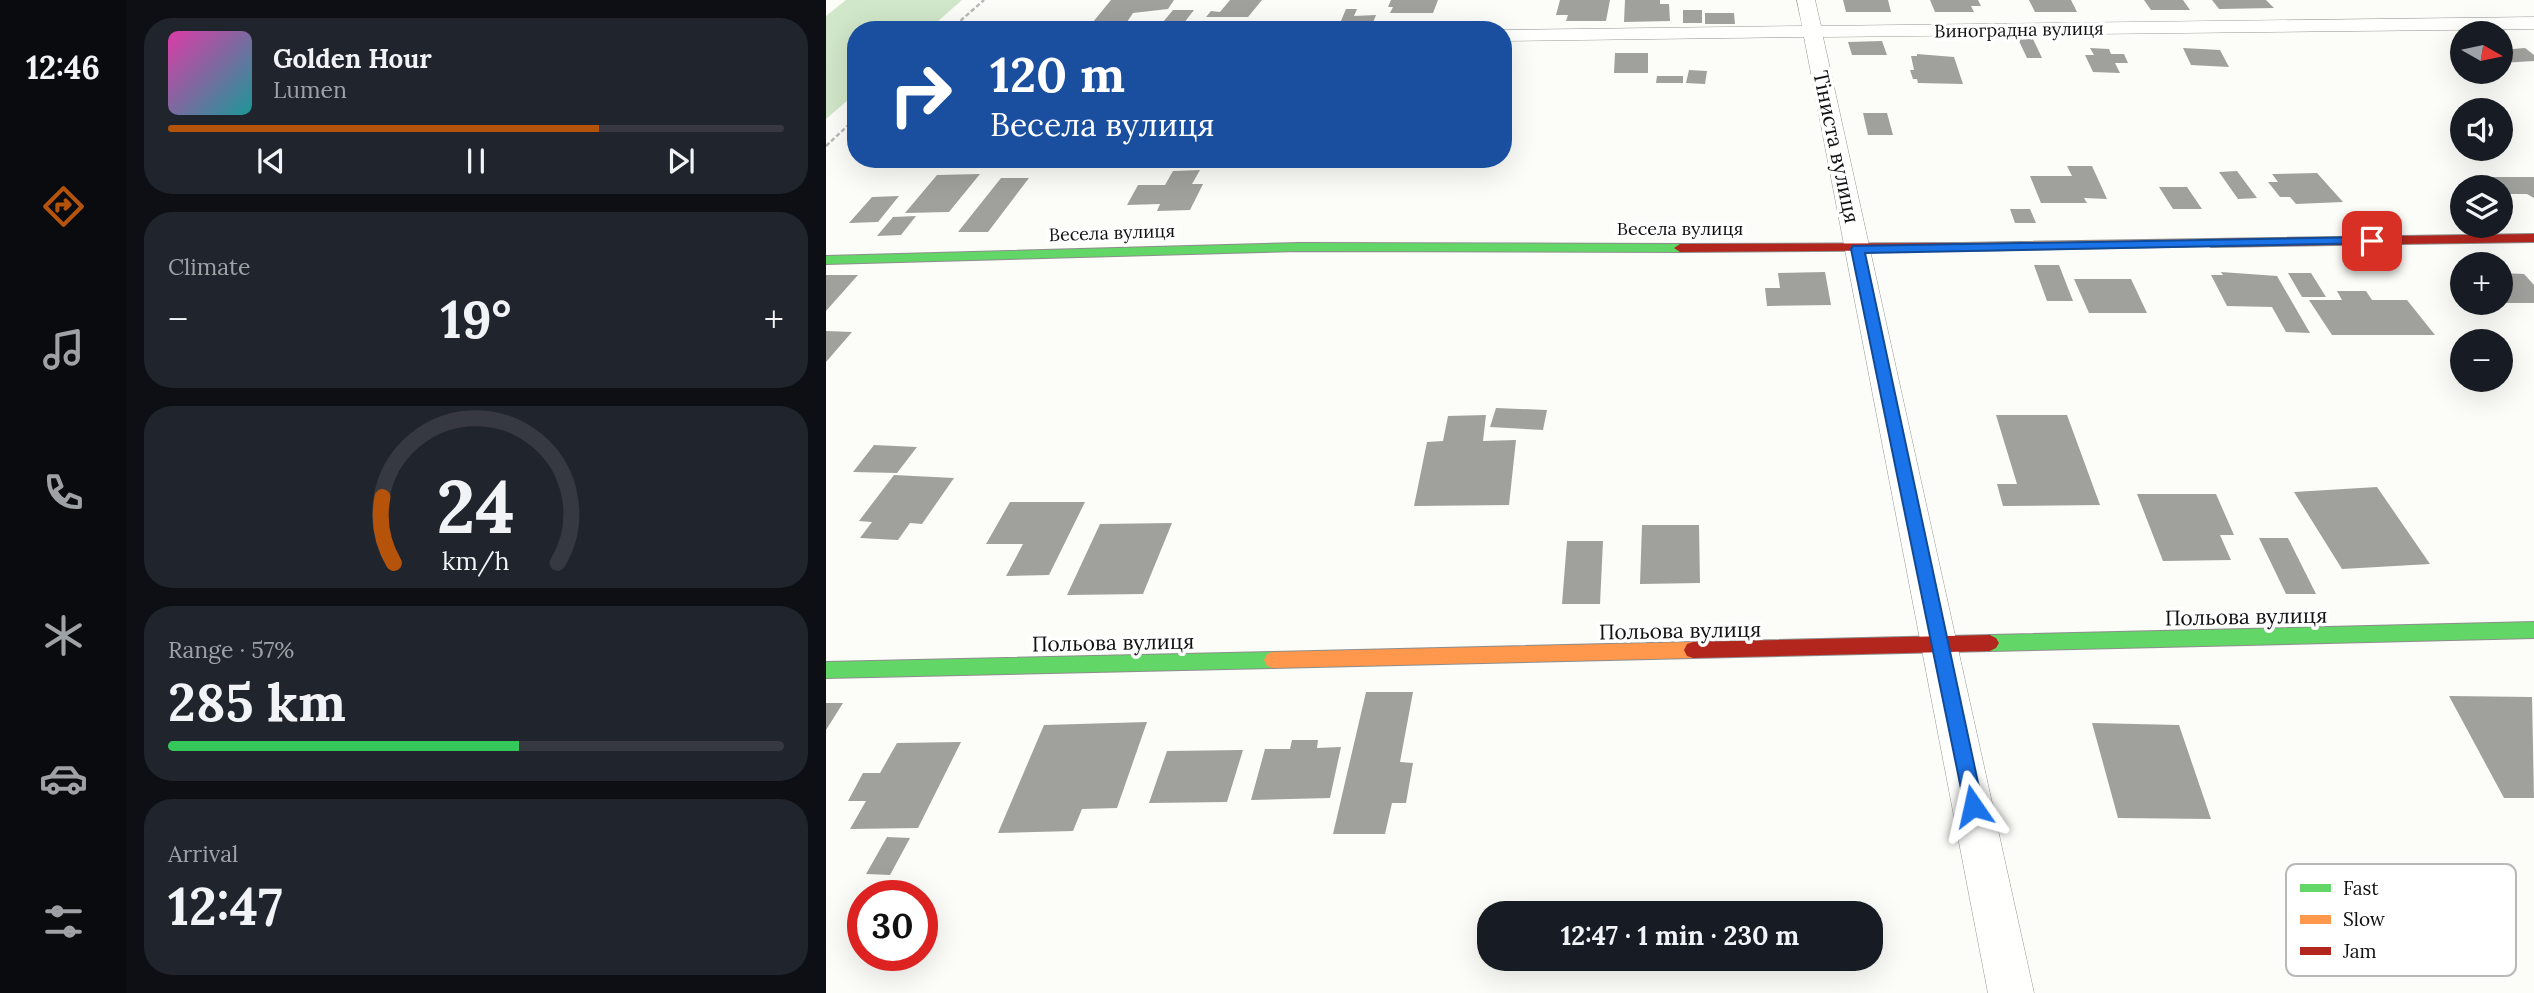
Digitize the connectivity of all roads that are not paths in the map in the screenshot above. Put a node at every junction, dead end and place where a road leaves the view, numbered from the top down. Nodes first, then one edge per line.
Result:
1 (1806, 0) edge
2 (2531, 13) edge
3 (1812, 33) junction
4 (1512, 35) edge
5 (2534, 238) edge
6 (1858, 249) junction
7 (826, 260) edge
8 (2534, 630) edge
9 (1940, 646) junction
10 (826, 670) edge
11 (2011, 993) edge

1 - 3 street, Тіниста вулиця
2 - 3 street, Виноградна вулиця
3 - 4 street, Виноградна вулиця
3 - 6 street, Тіниста вулиця
5 - 6 street, Весела вулиця
6 - 7 street, Весела вулиця
6 - 9 street, Тіниста вулиця
8 - 9 street, Польова вулиця
9 - 10 street, Польова вулиця
9 - 11 street, Тіниста вулиця

